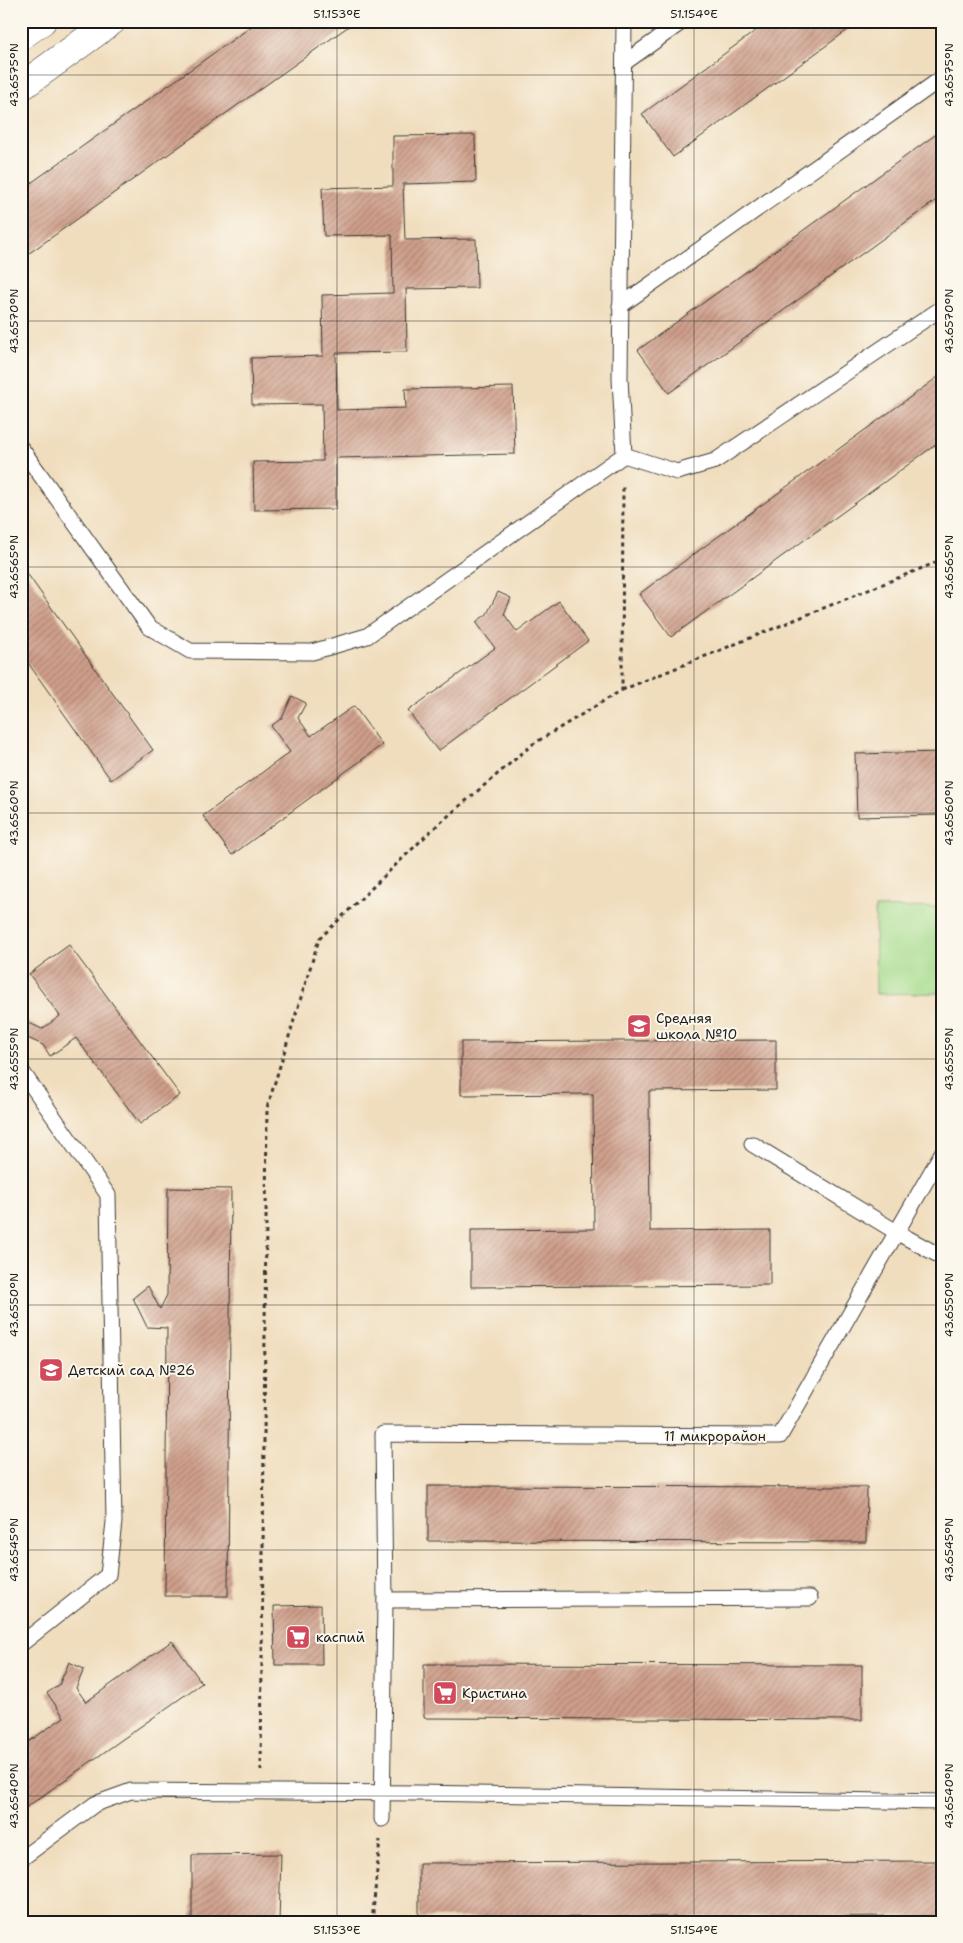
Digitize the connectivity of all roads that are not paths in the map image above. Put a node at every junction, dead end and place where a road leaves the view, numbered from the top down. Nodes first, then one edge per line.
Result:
1 (42, 21) edge
2 (112, 21) edge
3 (624, 21) edge
4 (683, 21) edge
5 (21, 36) edge
6 (624, 63) junction
7 (942, 78) edge
8 (21, 86) edge
9 (620, 306) junction
10 (942, 308) edge
11 (21, 448) edge
12 (624, 455) junction
13 (21, 1070) edge
14 (752, 1144) dead end
15 (942, 1153) edge
16 (898, 1233) junction
17 (942, 1257) edge
18 (810, 1598) dead end
19 (385, 1600) junction
20 (21, 1644) edge
21 (383, 1794) junction
22 (942, 1802) edge
23 (382, 1819) road end
24 (21, 1859) edge

1 - 5 main road
2 - 8 main road
3 - 6 lane
4 - 6 lane
6 - 9 lane
7 - 9 lane
9 - 12 lane
10 - 12 lane
11 - 12 lane
13 - 20 lane
14 - 16 lane
15 - 16 lane, 11 микрорайон
16 - 17 lane
16 - 19 lane, 11 микрорайон
18 - 19 lane
19 - 21 lane
21 - 22 lane
21 - 23 lane
21 - 24 lane

